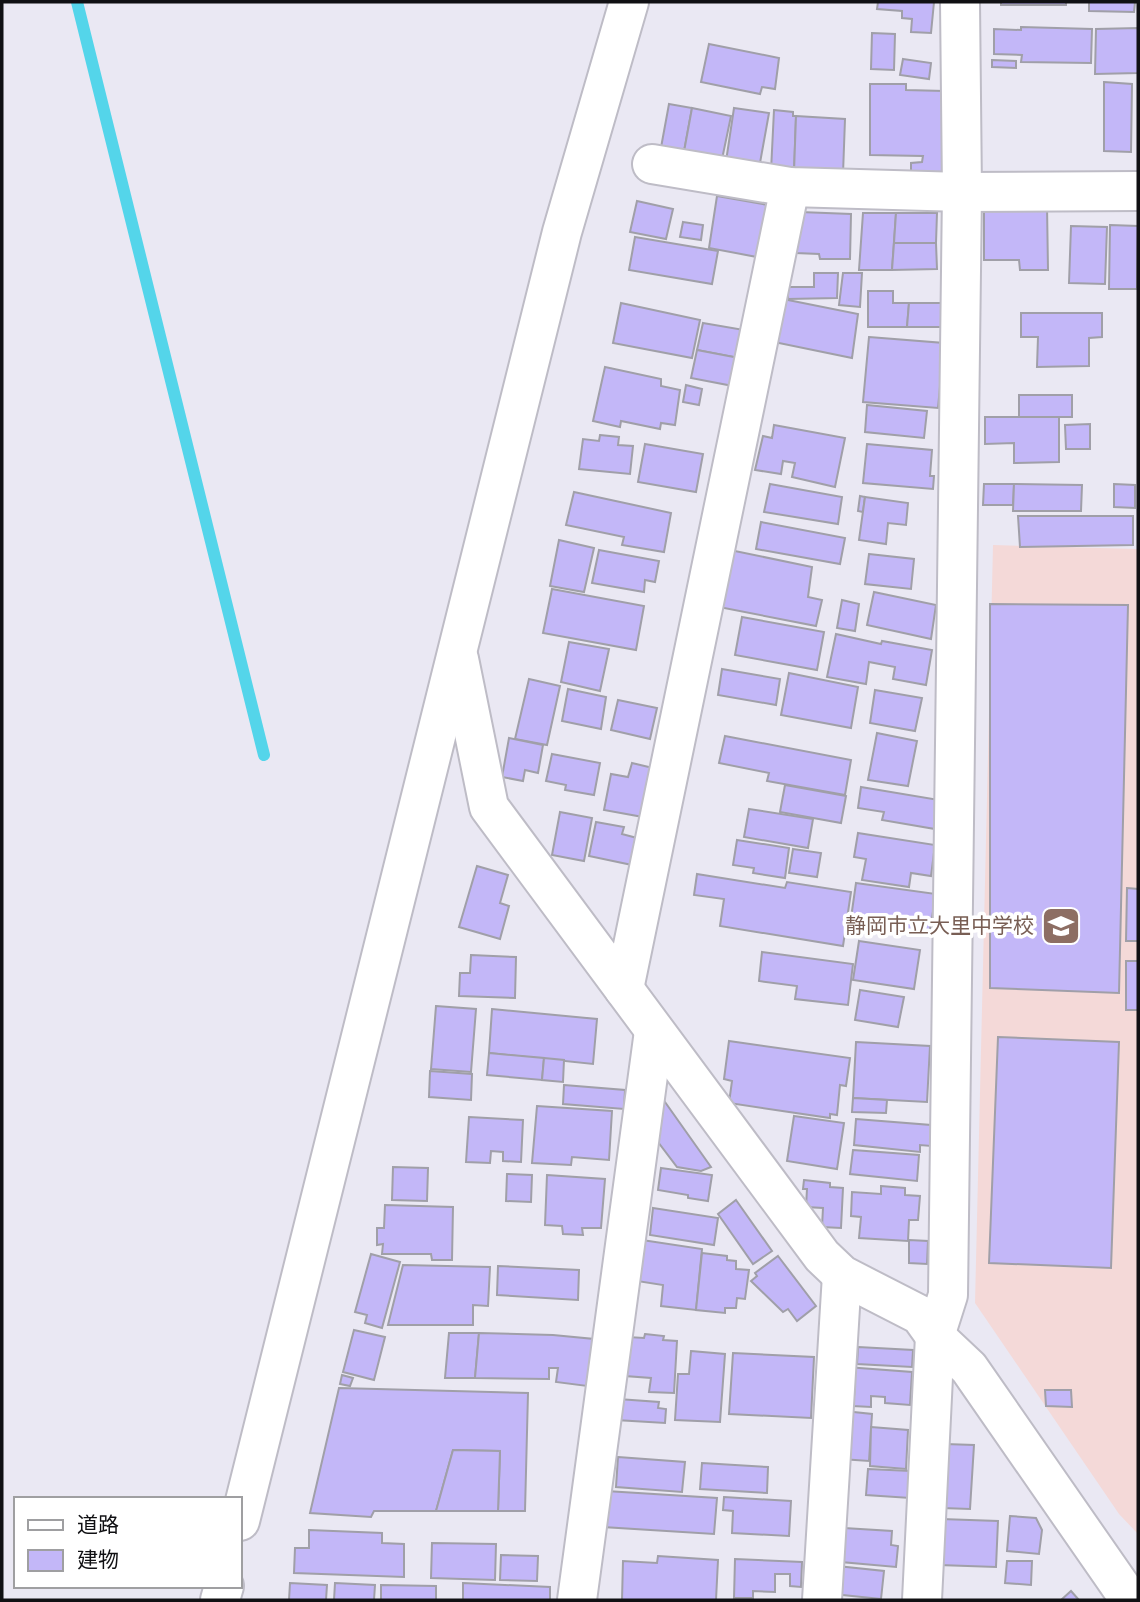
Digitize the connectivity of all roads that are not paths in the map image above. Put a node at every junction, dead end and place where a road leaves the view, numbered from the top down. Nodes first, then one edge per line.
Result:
1 (629, 2) edge
2 (960, 2) edge
3 (652, 164) dead end
4 (790, 187) junction
5 (1138, 191) edge
6 (962, 192) junction
7 (457, 649) junction
8 (624, 989) junction
9 (654, 1031) junction
10 (842, 1275) junction
11 (935, 1336) junction
12 (242, 1513) edge
13 (1122, 1569) edge
14 (577, 1600) edge
15 (822, 1600) edge
16 (922, 1600) edge
17 (1130, 1600) edge

1 - 7 street
2 - 6 street
3 - 4 street
4 - 6 street
4 - 8 street
5 - 6 street
6 - 11 street
7 - 8 street
7 - 12 street
8 - 9 street
9 - 10 street
9 - 14 street
10 - 11 street
10 - 15 street
11 - 13 street
11 - 16 street
13 - 17 street

